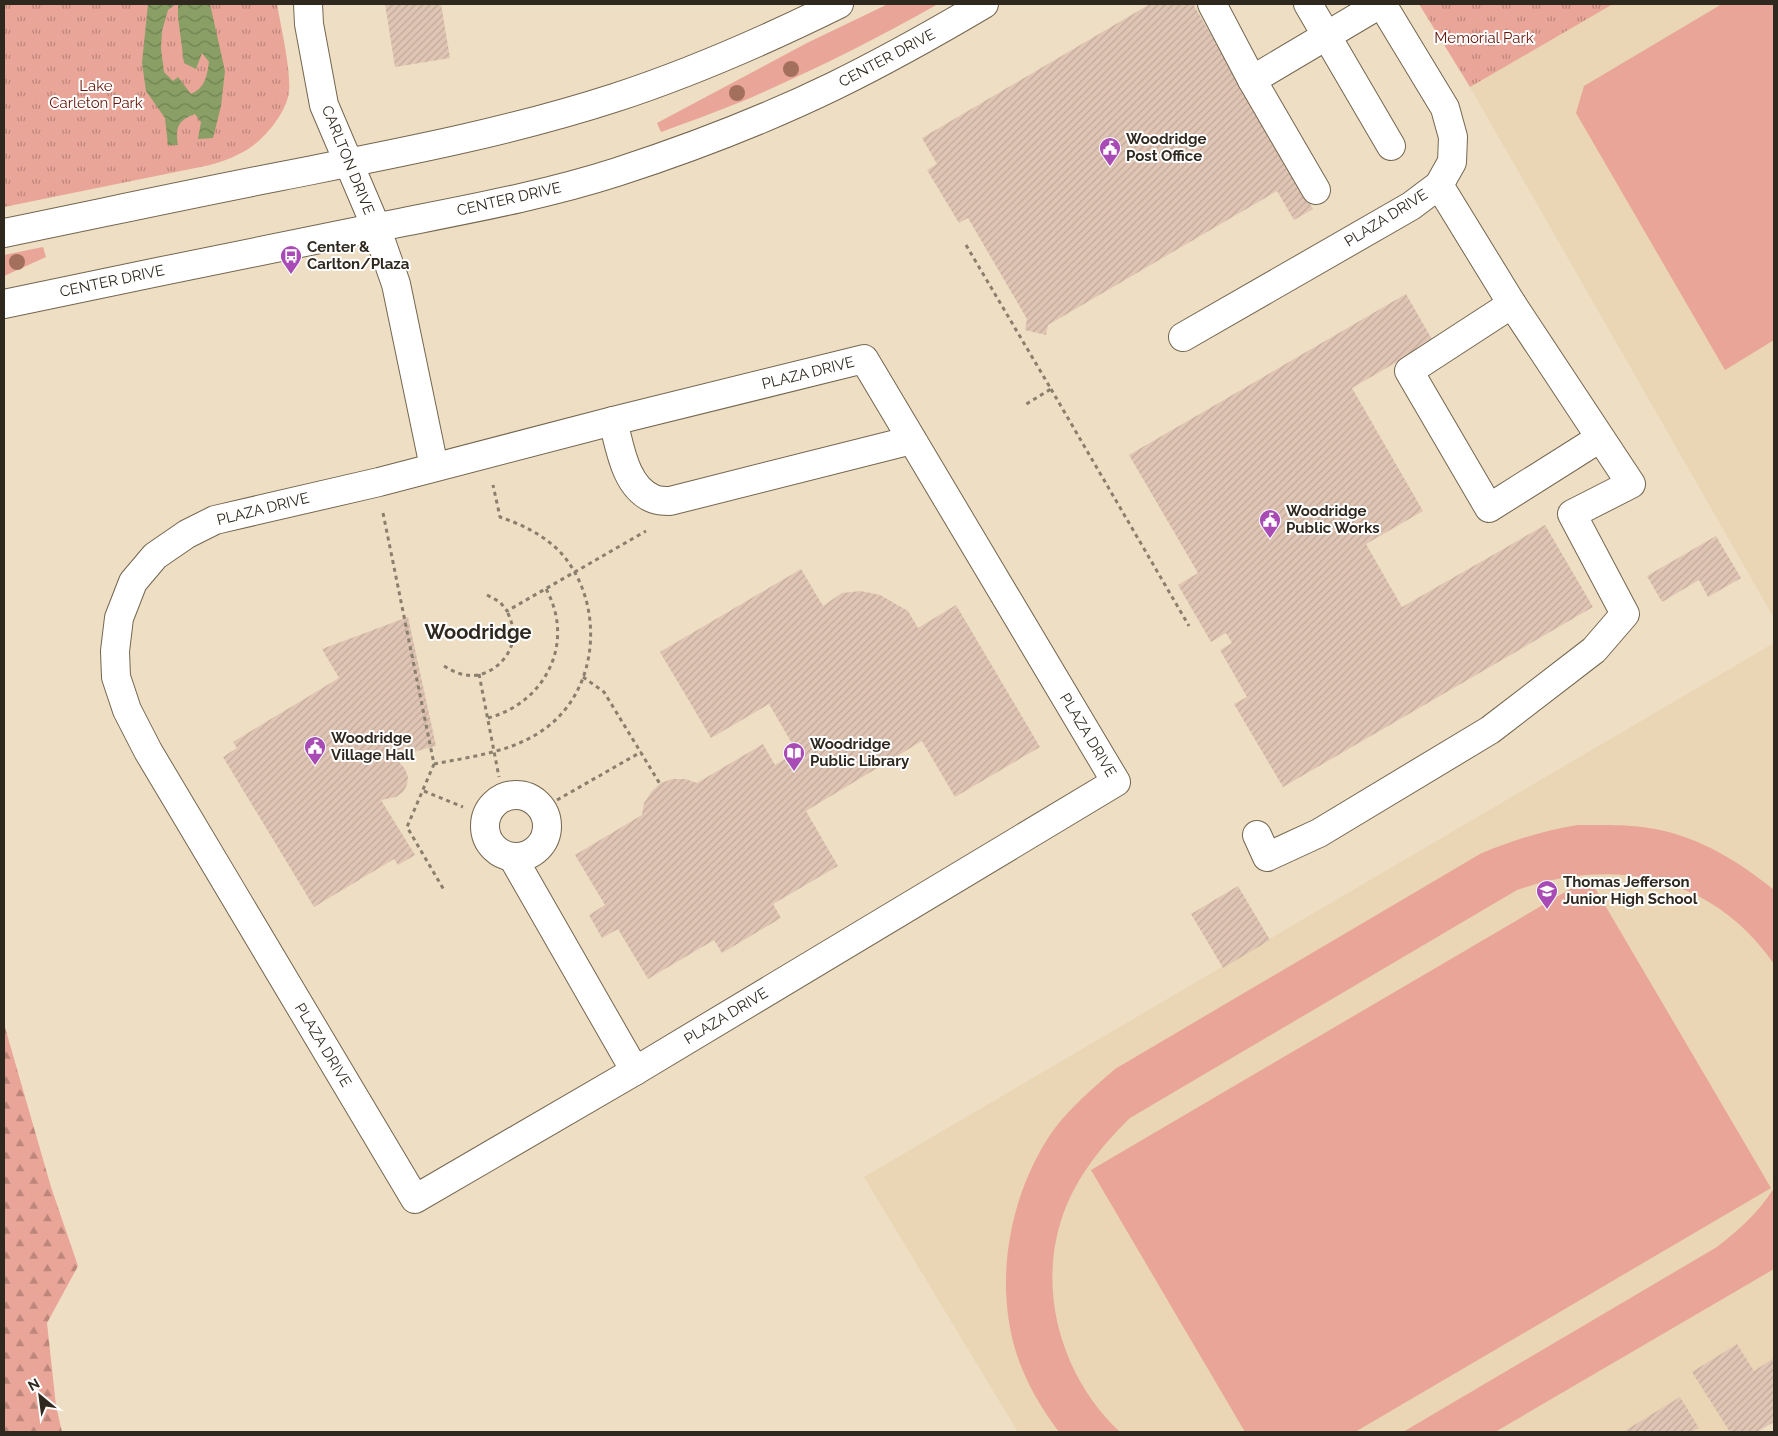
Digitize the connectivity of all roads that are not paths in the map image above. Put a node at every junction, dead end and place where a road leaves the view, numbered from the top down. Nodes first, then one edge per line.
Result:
1 (308, 4) edge
2 (839, 4) edge
3 (984, 4) edge
4 (1212, 4) edge
5 (1308, 4) edge
6 (1381, 4) edge
7 (1326, 36) junction
8 (1252, 80) junction
9 (1391, 146) dead end
10 (349, 163) junction
11 (1439, 185) junction
12 (1316, 190) dead end
13 (376, 227) junction
14 (4, 233) edge
15 (4, 304) edge
16 (1512, 304) junction
17 (1183, 337) dead end
18 (613, 421) junction
19 (1600, 438) junction
20 (912, 440) junction
21 (434, 467) junction
22 (1257, 835) dead end
23 (513, 858) dead end
24 (635, 1071) junction

1 - 10 street, CARLTON DRIVE
2 - 10 street
3 - 13 street, CENTER DRIVE
4 - 8 street
5 - 7 street
6 - 7 street
6 - 11 street, PLAZA DRIVE
7 - 8 street
7 - 9 street
8 - 12 street
10 - 13 street, CARLTON DRIVE
10 - 14 street
11 - 16 street
11 - 17 street, PLAZA DRIVE
13 - 15 street, CENTER DRIVE
13 - 21 street
16 - 19 street
16 - 19 street
18 - 20 street, PLAZA DRIVE
18 - 20 street
18 - 21 street, PLAZA DRIVE
19 - 22 street
20 - 24 street, PLAZA DRIVE
21 - 24 street, PLAZA DRIVE
23 - 24 street

